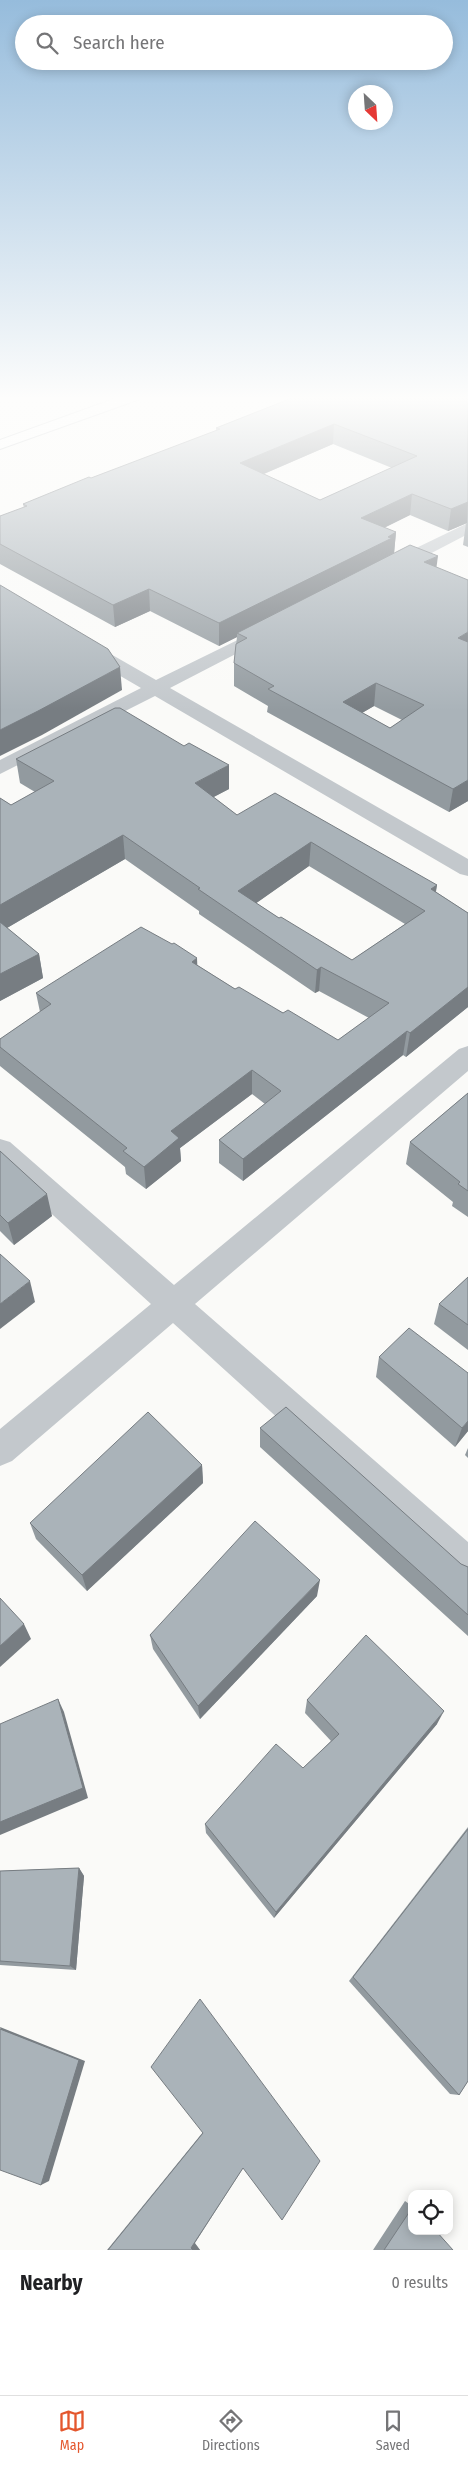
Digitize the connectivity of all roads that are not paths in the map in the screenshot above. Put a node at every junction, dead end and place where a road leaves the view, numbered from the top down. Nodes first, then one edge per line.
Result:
1 (468, 528) edge
2 (372, 577) edge
3 (285, 621) edge
4 (69, 638) edge
5 (155, 688) junction
6 (0, 768) edge
7 (468, 868) edge
8 (468, 1056) edge
9 (0, 1150) edge
10 (173, 1306) junction
11 (0, 1450) edge
12 (468, 1566) edge

1 - 2 street
3 - 5 street
4 - 5 street
5 - 6 street
5 - 7 street
8 - 10 street
9 - 10 street
10 - 11 street
10 - 12 street

